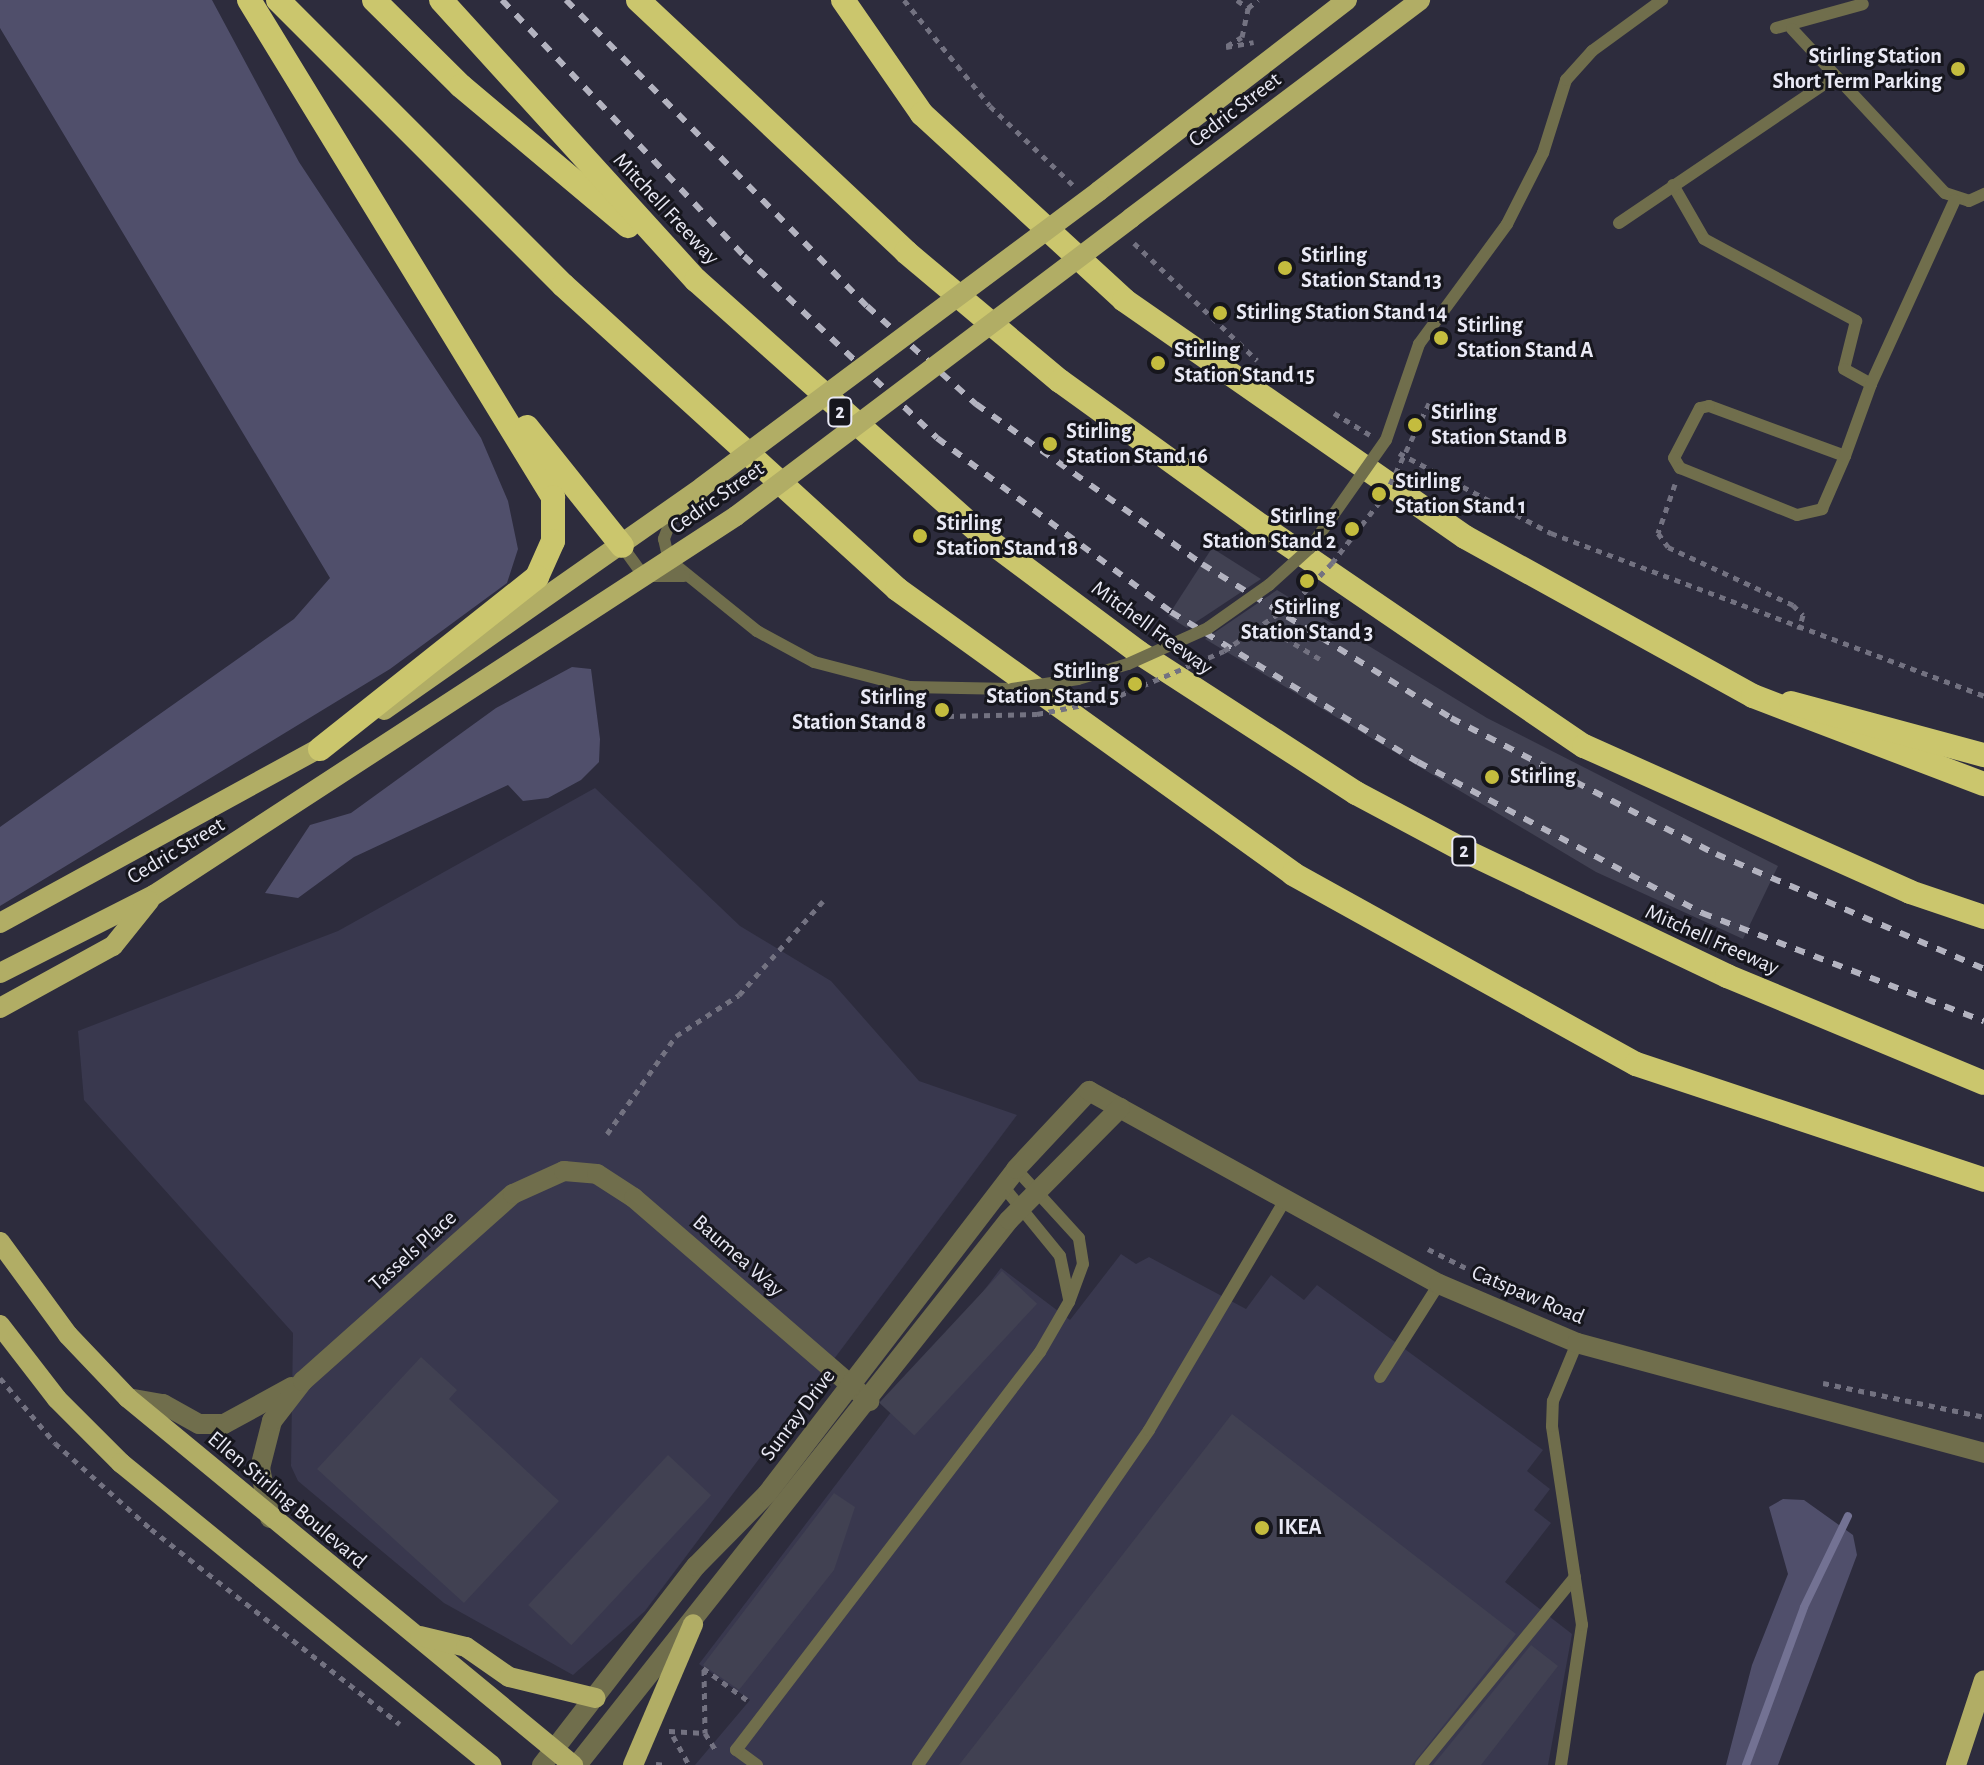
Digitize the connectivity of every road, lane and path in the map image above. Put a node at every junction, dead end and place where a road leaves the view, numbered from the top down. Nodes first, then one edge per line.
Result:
1 (249, 0) edge
2 (278, 0) edge
3 (374, 0) edge
4 (441, 0) edge
5 (638, 0) edge
6 (843, 0) edge
7 (1237, 0) edge
8 (1258, 0) edge
9 (1347, 0) edge
10 (1420, 0) edge
11 (1662, 0) edge
12 (1863, 4) dead end
13 (1248, 8) junction
14 (1776, 28) dead end
15 (1792, 29) junction
16 (1226, 47) dead end
17 (1833, 78) junction
18 (1673, 185) junction
19 (1984, 194) edge
20 (1955, 200) junction
21 (1619, 223) dead end
22 (696, 280) junction
23 (1871, 384) junction
24 (491, 392) junction
25 (1845, 456) junction
26 (1680, 468) junction
27 (702, 487) junction
28 (622, 546) junction
29 (669, 560) junction
30 (644, 576) junction
31 (684, 576) junction
32 (1263, 625) dead end
33 (1799, 629) dead end
34 (1320, 659) dead end
35 (1753, 696) junction
36 (320, 749) junction
37 (1984, 755) edge
38 (1984, 784) edge
39 (154, 895) junction
40 (823, 901) dead end
41 (1984, 917) edge
42 (0, 923) edge
43 (0, 973) edge
44 (0, 1008) edge
45 (1984, 1083) edge
46 (1089, 1091) joint
47 (1120, 1108) junction
48 (607, 1134) dead end
49 (1913, 1160) junction
50 (1016, 1169) junction
51 (564, 1171) joint
52 (1984, 1180) edge
53 (1003, 1186) junction
54 (1038, 1191) junction
55 (1984, 1196) edge
56 (1285, 1200) junction
57 (1022, 1207) junction
58 (0, 1242) edge
59 (1414, 1242) dead end
60 (1470, 1270) dead end
61 (1439, 1284) junction
62 (1069, 1302) junction
63 (0, 1325) edge
64 (1577, 1343) junction
65 (1380, 1377) dead end
66 (0, 1378) edge
67 (303, 1381) junction
68 (1818, 1382) dead end
69 (850, 1385) junction
70 (128, 1398) junction
71 (869, 1401) junction
72 (1984, 1417) edge
73 (1984, 1453) edge
74 (270, 1518) junction
75 (1575, 1577) junction
76 (693, 1624) junction
77 (412, 1634) junction
78 (692, 1661) dead end
79 (704, 1669) junction
80 (1984, 1680) edge
81 (595, 1698) junction
82 (747, 1700) dead end
83 (656, 1720) dead end
84 (408, 1730) dead end
85 (705, 1733) junction
86 (673, 1736) junction
87 (715, 1749) dead end
88 (548, 1757) edge
89 (491, 1765) edge
90 (575, 1765) edge
91 (633, 1765) edge
92 (689, 1765) edge
93 (757, 1765) edge
94 (918, 1765) edge
95 (1421, 1765) edge
96 (1561, 1765) edge
97 (1956, 1765) edge

1 - 24 highway
2 - 49 highway
3 - 22 highway
4 - 22 highway, Mitchell Freeway / 2
5 - 41 highway
6 - 35 highway
7 - 13 path
8 - 13 path
9 - 27 main road, Cedric Street, bridge
10 - 29 main road, Cedric Street, bridge
11 - 31 lane, bridge
12 - 15 lane
13 - 16 path
14 - 15 lane
15 - 17 lane
17 - 18 lane
17 - 20 lane
18 - 21 lane
18 - 23 lane
19 - 20 lane
20 - 23 lane
22 - 45 highway, Mitchell Freeway / 2
23 - 25 lane
24 - 28 highway
24 - 36 highway
25 - 26 lane
25 - 26 lane
26 - 33 path
27 - 28 main road, Cedric Street
27 - 29 lane
28 - 30 lane
28 - 36 main road, Cedric Street
29 - 30 main road, Cedric Street
29 - 31 lane
30 - 31 lane
30 - 39 main road, Cedric Street
32 - 34 path
35 - 37 highway
35 - 38 highway
36 - 42 main road, Cedric Street
39 - 43 main road, Cedric Street
39 - 44 main road
40 - 48 path
46 - 47 street, Catspaw Road
46 - 50 street, Sunray Drive
47 - 54 street, Sunray Drive
47 - 56 street, Catspaw Road
49 - 52 highway
49 - 55 highway
50 - 53 street, Sunray Drive
50 - 54 lane
51 - 67 street, Tassels Place
51 - 69 street, Baumea Way
53 - 57 lane
53 - 69 street, Sunray Drive
54 - 57 street, Sunray Drive
54 - 62 lane
56 - 61 street, Catspaw Road
56 - 94 lane
57 - 62 lane
57 - 71 street, Sunray Drive
58 - 70 main road, Ellen Stirling Boulevard
59 - 60 path
61 - 64 street, Catspaw Road
61 - 65 lane
62 - 93 lane
63 - 89 main road
64 - 73 street, Catspaw Road
64 - 75 lane
66 - 84 path
67 - 70 street, Tassels Place
67 - 74 street, Tassels Place
68 - 72 path
69 - 71 street, Baumea Way
69 - 81 street, Sunray Drive
70 - 74 main road, Ellen Stirling Boulevard
71 - 76 street, Sunray Drive
74 - 77 main road, Ellen Stirling Boulevard
75 - 95 lane
75 - 96 lane
76 - 90 street, Sunray Drive
76 - 91 main road
77 - 81 main road
77 - 88 main road, Ellen Stirling Boulevard
78 - 79 path
79 - 82 path
79 - 85 path
80 - 97 main road
81 - 88 street, Sunray Drive
83 - 86 path
85 - 86 path
85 - 87 path
86 - 92 path
88 - 90 main road, Ellen Stirling Boulevard

